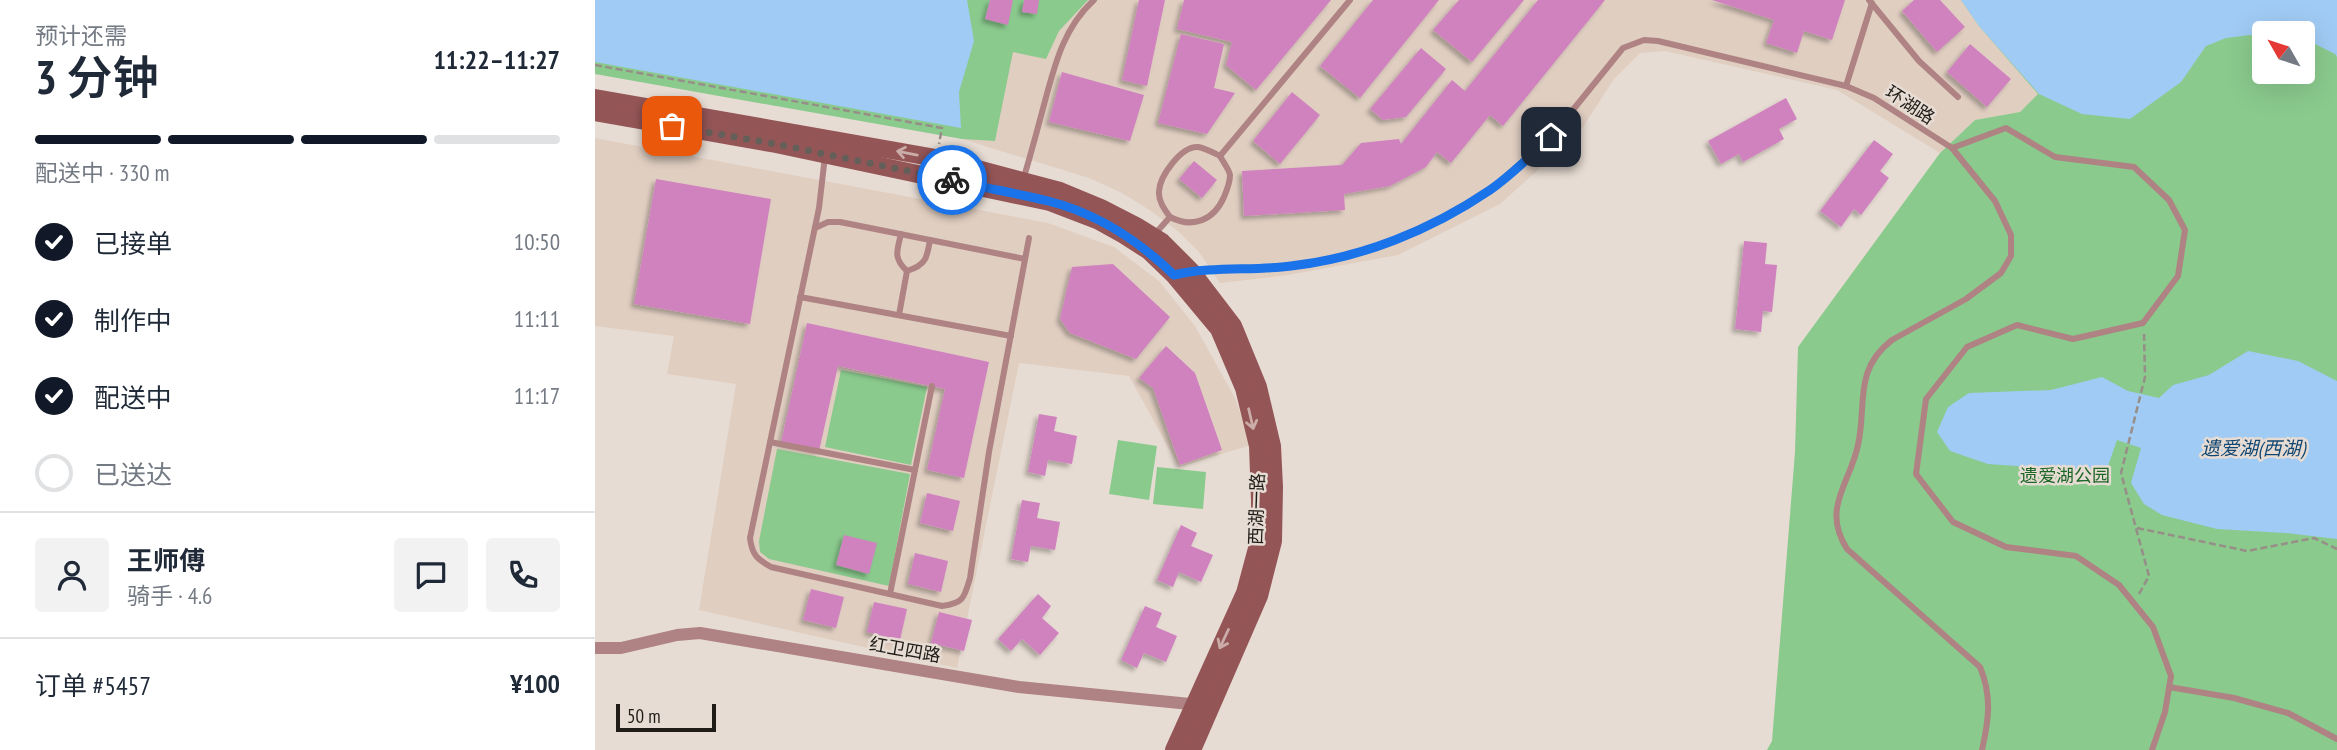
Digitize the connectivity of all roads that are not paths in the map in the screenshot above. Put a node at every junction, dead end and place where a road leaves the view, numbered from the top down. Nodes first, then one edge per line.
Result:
1 (1094, 0) edge
2 (1350, 0) edge
3 (1870, 2) edge
4 (1846, 86) junction
5 (1958, 97) dead end
6 (595, 98) edge
7 (595, 112) edge
8 (1952, 148) junction
9 (825, 154) junction
10 (1220, 156) junction
11 (1021, 188) junction
12 (1170, 217) junction
13 (815, 228) junction
14 (901, 234) junction
15 (1029, 238) dead end
16 (930, 240) junction
17 (1148, 242) junction
18 (1025, 259) junction
19 (907, 271) junction
20 (1183, 273) junction
21 (800, 297) junction
22 (899, 315) junction
23 (1011, 336) junction
24 (932, 386) dead end
25 (770, 442) junction
26 (915, 470) junction
27 (890, 594) junction
28 (595, 648) edge
29 (2169, 687) junction
30 (1203, 705) junction
31 (2337, 739) edge
32 (1174, 750) edge
33 (1192, 750) edge
34 (1982, 750) edge
35 (2152, 750) edge

1 - 11 lane
2 - 10 lane
3 - 4 lane
3 - 5 lane
4 - 8 lane, 环湖路
4 - 20 lane, 环湖路
11 -> 6 main road
7 - 9 main road
8 - 29 lane
8 - 34 lane, 环湖路
9 - 11 main road
9 - 13 lane
10 - 12 lane
10 - 12 lane
11 - 17 main road, 西湖一路
12 - 17 lane
13 - 14 lane
13 - 21 lane
14 - 16 lane
14 - 19 lane
15 - 18 lane
16 - 18 lane
16 - 19 lane
17 - 20 main road, 西湖一路
18 - 23 lane
19 - 22 lane
20 - 30 main road, 西湖一路
21 - 22 lane
21 - 25 lane
22 - 23 lane
23 - 27 lane
24 - 26 lane
25 - 26 lane
25 - 27 lane
26 - 27 lane
28 - 30 street, 红卫四路
29 - 31 lane
29 - 35 lane
30 - 32 main road, 西湖一路
30 - 33 main road, 西湖一路

